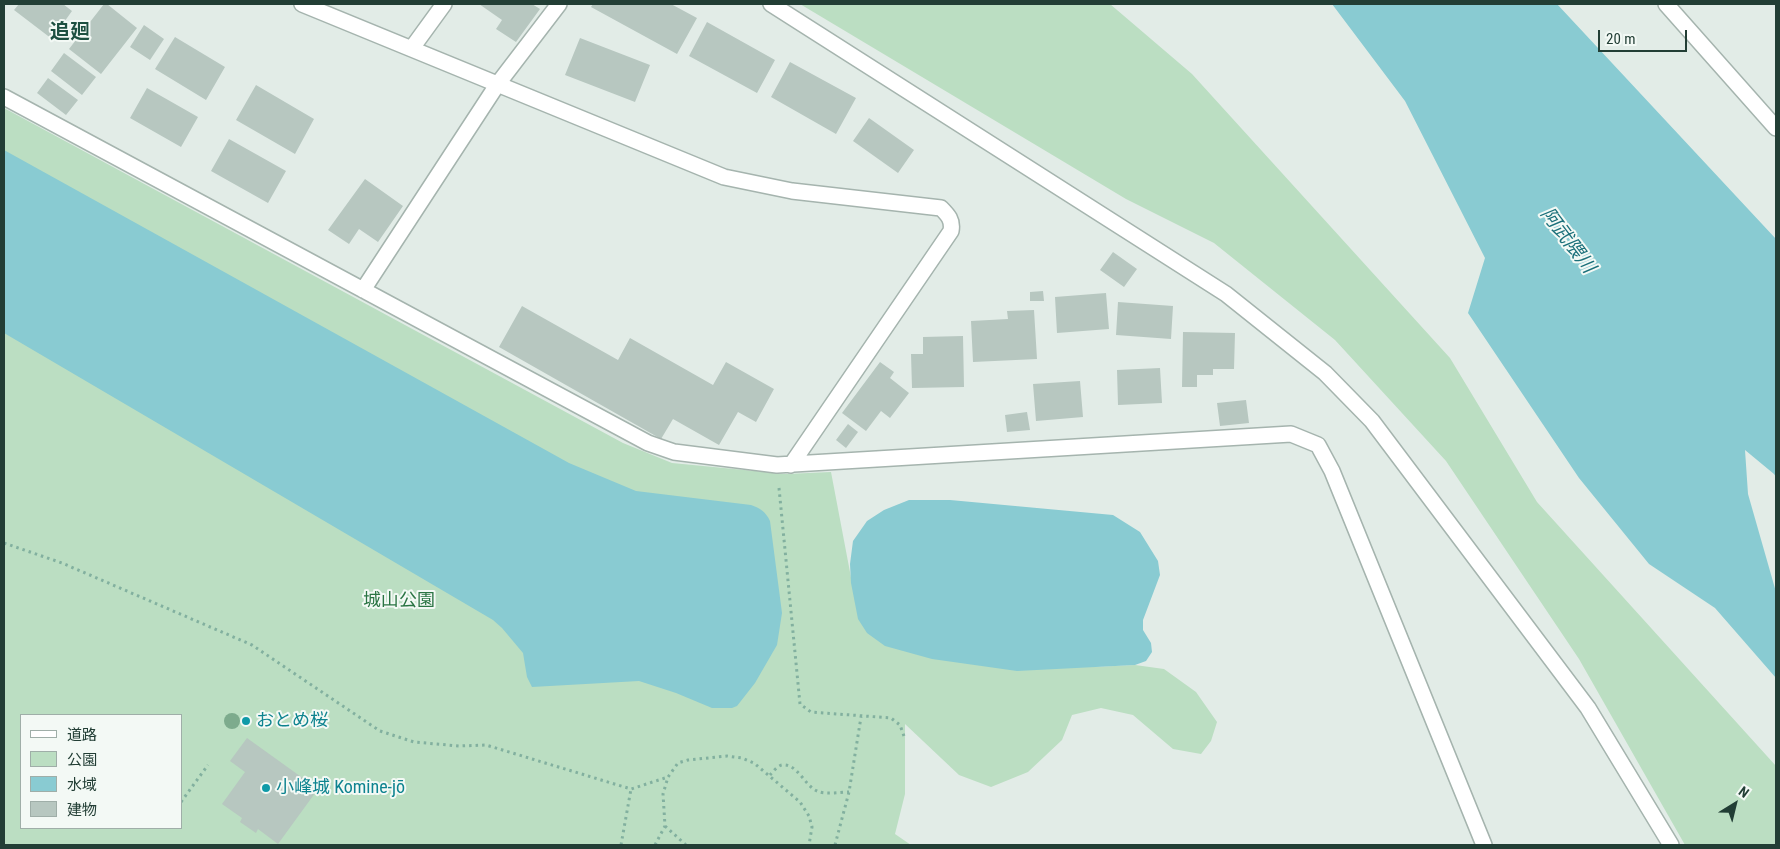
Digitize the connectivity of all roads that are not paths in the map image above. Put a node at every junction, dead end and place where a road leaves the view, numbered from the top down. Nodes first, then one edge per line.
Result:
1 (302, 4) edge
2 (444, 4) edge
3 (559, 4) edge
4 (771, 4) edge
5 (1666, 4) edge
6 (412, 48) junction
7 (497, 85) junction
8 (4, 97) edge
9 (1776, 128) edge
10 (363, 290) junction
11 (784, 465) junction
12 (1484, 845) edge
13 (1671, 845) edge

1 - 6 street
2 - 6 street
3 - 7 street
4 - 13 street
5 - 9 street
6 - 7 street
7 - 10 street
7 - 11 street
8 - 10 street
10 - 11 street
11 - 12 street

